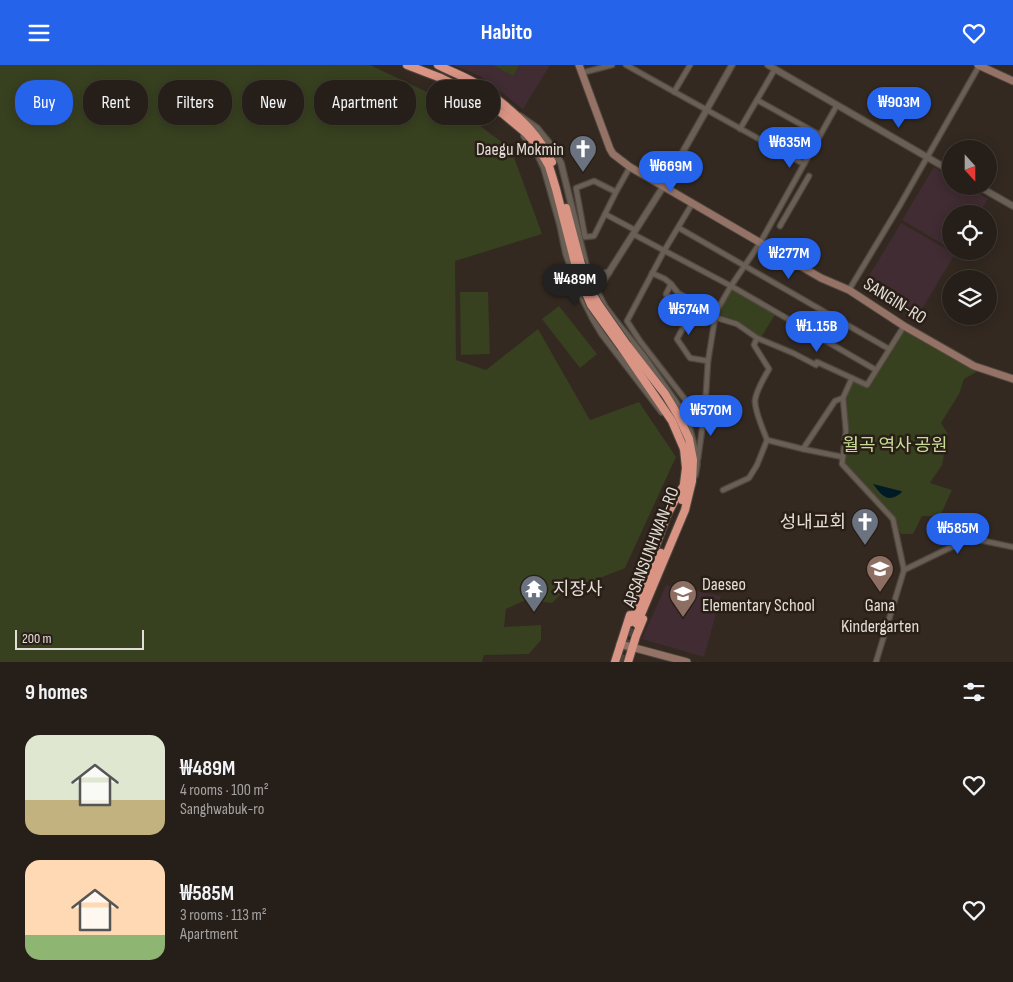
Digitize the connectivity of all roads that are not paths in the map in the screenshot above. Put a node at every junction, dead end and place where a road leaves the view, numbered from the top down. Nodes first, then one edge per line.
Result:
1 (407, 65) edge
2 (438, 65) edge
3 (578, 65) edge
4 (612, 65) edge
5 (626, 65) edge
6 (690, 65) edge
7 (732, 65) edge
8 (979, 65) edge
9 (773, 67) edge
10 (581, 73) junction
11 (1013, 81) edge
12 (674, 92) junction
13 (757, 100) junction
14 (837, 105) junction
15 (706, 109) junction
16 (509, 113) junction
17 (740, 129) junction
18 (820, 135) junction
19 (927, 158) junction
20 (804, 164) junction
21 (942, 166) edge
22 (630, 167) junction
23 (809, 176) dead end
24 (663, 187) junction
25 (616, 193) junction
26 (994, 195) edge
27 (692, 204) junction
28 (1013, 206) edge
29 (605, 214) junction
30 (780, 226) dead end
31 (679, 228) junction
32 (634, 232) junction
33 (760, 243) junction
34 (664, 251) junction
35 (576, 264) junction
36 (746, 266) junction
37 (588, 269) junction
38 (609, 272) junction
39 (652, 273) junction
40 (671, 285) junction
41 (731, 286) junction
42 (849, 290) junction
43 (597, 292) junction
44 (696, 304) junction
45 (587, 306) junction
46 (715, 315) junction
47 (904, 326) junction
48 (684, 327) junction
49 (757, 338) junction
50 (889, 349) junction
51 (708, 361) junction
52 (876, 370) junction
53 (852, 378) junction
54 (1013, 379) edge
55 (843, 398) junction
56 (705, 407) junction
57 (767, 440) junction
58 (803, 449) junction
59 (843, 457) junction
60 (697, 464) junction
61 (688, 484) junction
62 (724, 490) dead end
63 (1013, 547) edge
64 (904, 570) junction
65 (634, 623) tunnel mouth
66 (620, 644) junction
67 (633, 648) junction
68 (671, 660) edge
69 (614, 662) edge
70 (628, 662) edge
71 (687, 662) edge
72 (876, 662) edge

1 - 16 highway, APSANSUNHWAN-RO
2 - 16 highway, APSANSUNHWAN-RO
3 - 10 main road, SANGIN-RO
4 - 10 street
5 - 12 street
6 - 12 street
7 - 15 street
8 - 11 main road
8 - 19 street
9 - 13 street
9 - 14 street
10 - 22 main road, SANGIN-RO
12 - 15 street
13 - 17 street
13 - 18 street
14 - 18 street
14 - 19 street
15 - 17 street
15 - 24 street
16 - 35 highway, APSANSUNHWAN-RO
16 - 37 street
17 - 20 street
18 - 20 street
19 - 21 street
19 - 42 street
20 - 33 street
22 - 24 main road, SANGIN-RO
22 - 25 street
23 - 30 street
24 - 27 main road, SANGIN-RO
24 - 32 street
25 - 29 street
25 - 29 street
26 - 28 street
27 - 31 street
27 - 33 main road, SANGIN-RO
29 - 32 street
31 - 34 street
31 - 36 street
32 - 34 street
32 - 38 street
33 - 36 street
33 - 42 main road, SANGIN-RO
34 - 39 street
34 - 41 street
35 - 37 street
35 - 45 street
35 - 61 highway, APSANSUNHWAN-RO, bridge
36 - 41 street
36 - 50 street
37 - 38 street
37 - 43 street
38 - 43 street
39 - 40 street
39 - 56 street
40 - 44 street
40 - 48 street
41 - 46 street
41 - 52 street
42 - 47 main road, SANGIN-RO
43 - 45 street
43 - 60 street
44 - 46 street
44 - 48 street
45 - 61 street
46 - 49 street
46 - 51 street
47 - 50 street
47 - 54 main road, SANGIN-RO
48 - 51 street
49 - 53 street
49 - 57 street
50 - 52 street
51 - 56 street
52 - 53 street
53 - 55 street
55 - 58 street
55 - 59 street
56 - 60 street
57 - 58 street
57 - 62 street
58 - 59 street
59 - 64 street
60 - 61 street
61 - 65 highway, APSANSUNHWAN-RO
61 - 66 highway
61 - 67 highway
63 - 64 street
64 - 72 street
66 - 67 main road
66 - 69 highway
67 - 68 main road
67 - 70 highway
68 - 71 main road

